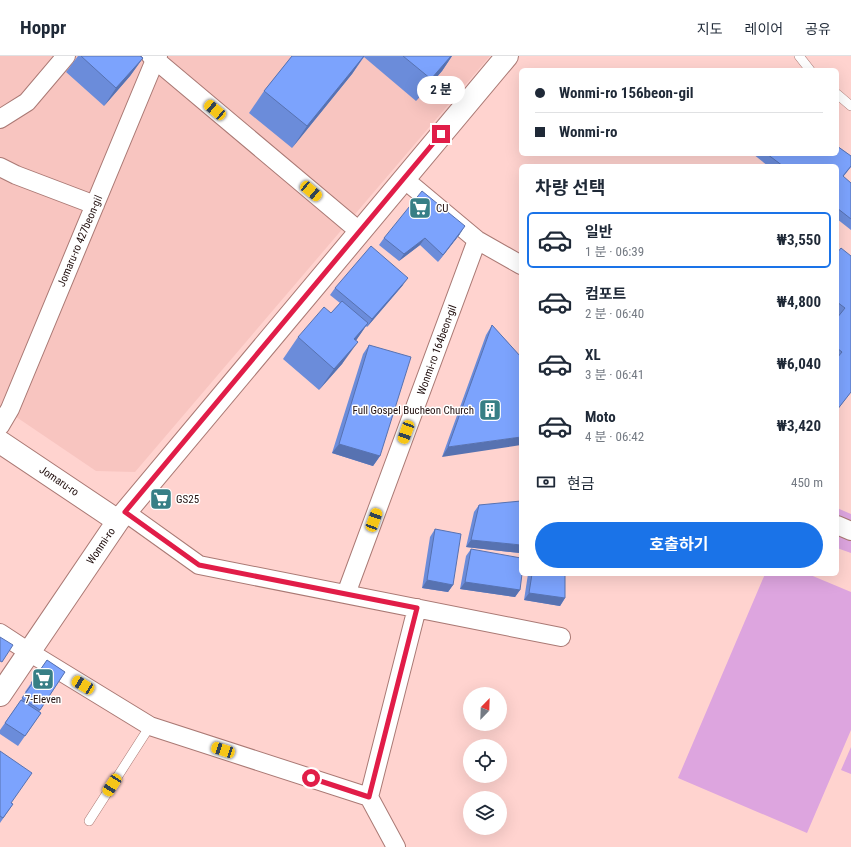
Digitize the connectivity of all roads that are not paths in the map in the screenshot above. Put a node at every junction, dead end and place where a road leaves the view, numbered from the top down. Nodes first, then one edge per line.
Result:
1 (66, 56) edge
2 (507, 56) edge
3 (799, 56) edge
4 (155, 57) edge
5 (808, 68) edge
6 (839, 96) edge
7 (851, 106) edge
8 (0, 119) edge
9 (0, 167) edge
10 (404, 179) junction
11 (95, 205) junction
12 (359, 231) junction
13 (477, 240) junction
14 (519, 264) edge
15 (0, 426) edge
16 (0, 442) edge
17 (121, 516) junction
18 (839, 526) edge
19 (851, 531) edge
20 (346, 594) junction
21 (417, 608) junction
22 (0, 633) edge
23 (561, 637) dead end
24 (29, 652) junction
25 (0, 695) edge
26 (150, 726) junction
27 (369, 797) junction
28 (89, 821) dead end
29 (396, 847) edge

1 - 8 street
2 - 10 street, Wonmi-ro
3 - 5 lane
4 - 11 street, Jomaru-ro 427beon-gil
4 - 12 street
6 - 7 lane
9 - 11 street
10 - 12 street, Wonmi-ro
10 - 13 street
11 - 15 street, Jomaru-ro 427beon-gil
12 - 17 street, Wonmi-ro
13 - 14 street
13 - 20 street, Wonmi-ro 164beon-gil
16 - 17 street, Jomaru-ro
17 - 20 street
17 - 24 street, Wonmi-ro
18 - 19 street
20 - 21 street
21 - 23 street
21 - 27 street
22 - 24 street
24 - 25 street, Wonmi-ro
24 - 26 street
26 - 27 street
26 - 28 lane
27 - 29 street

